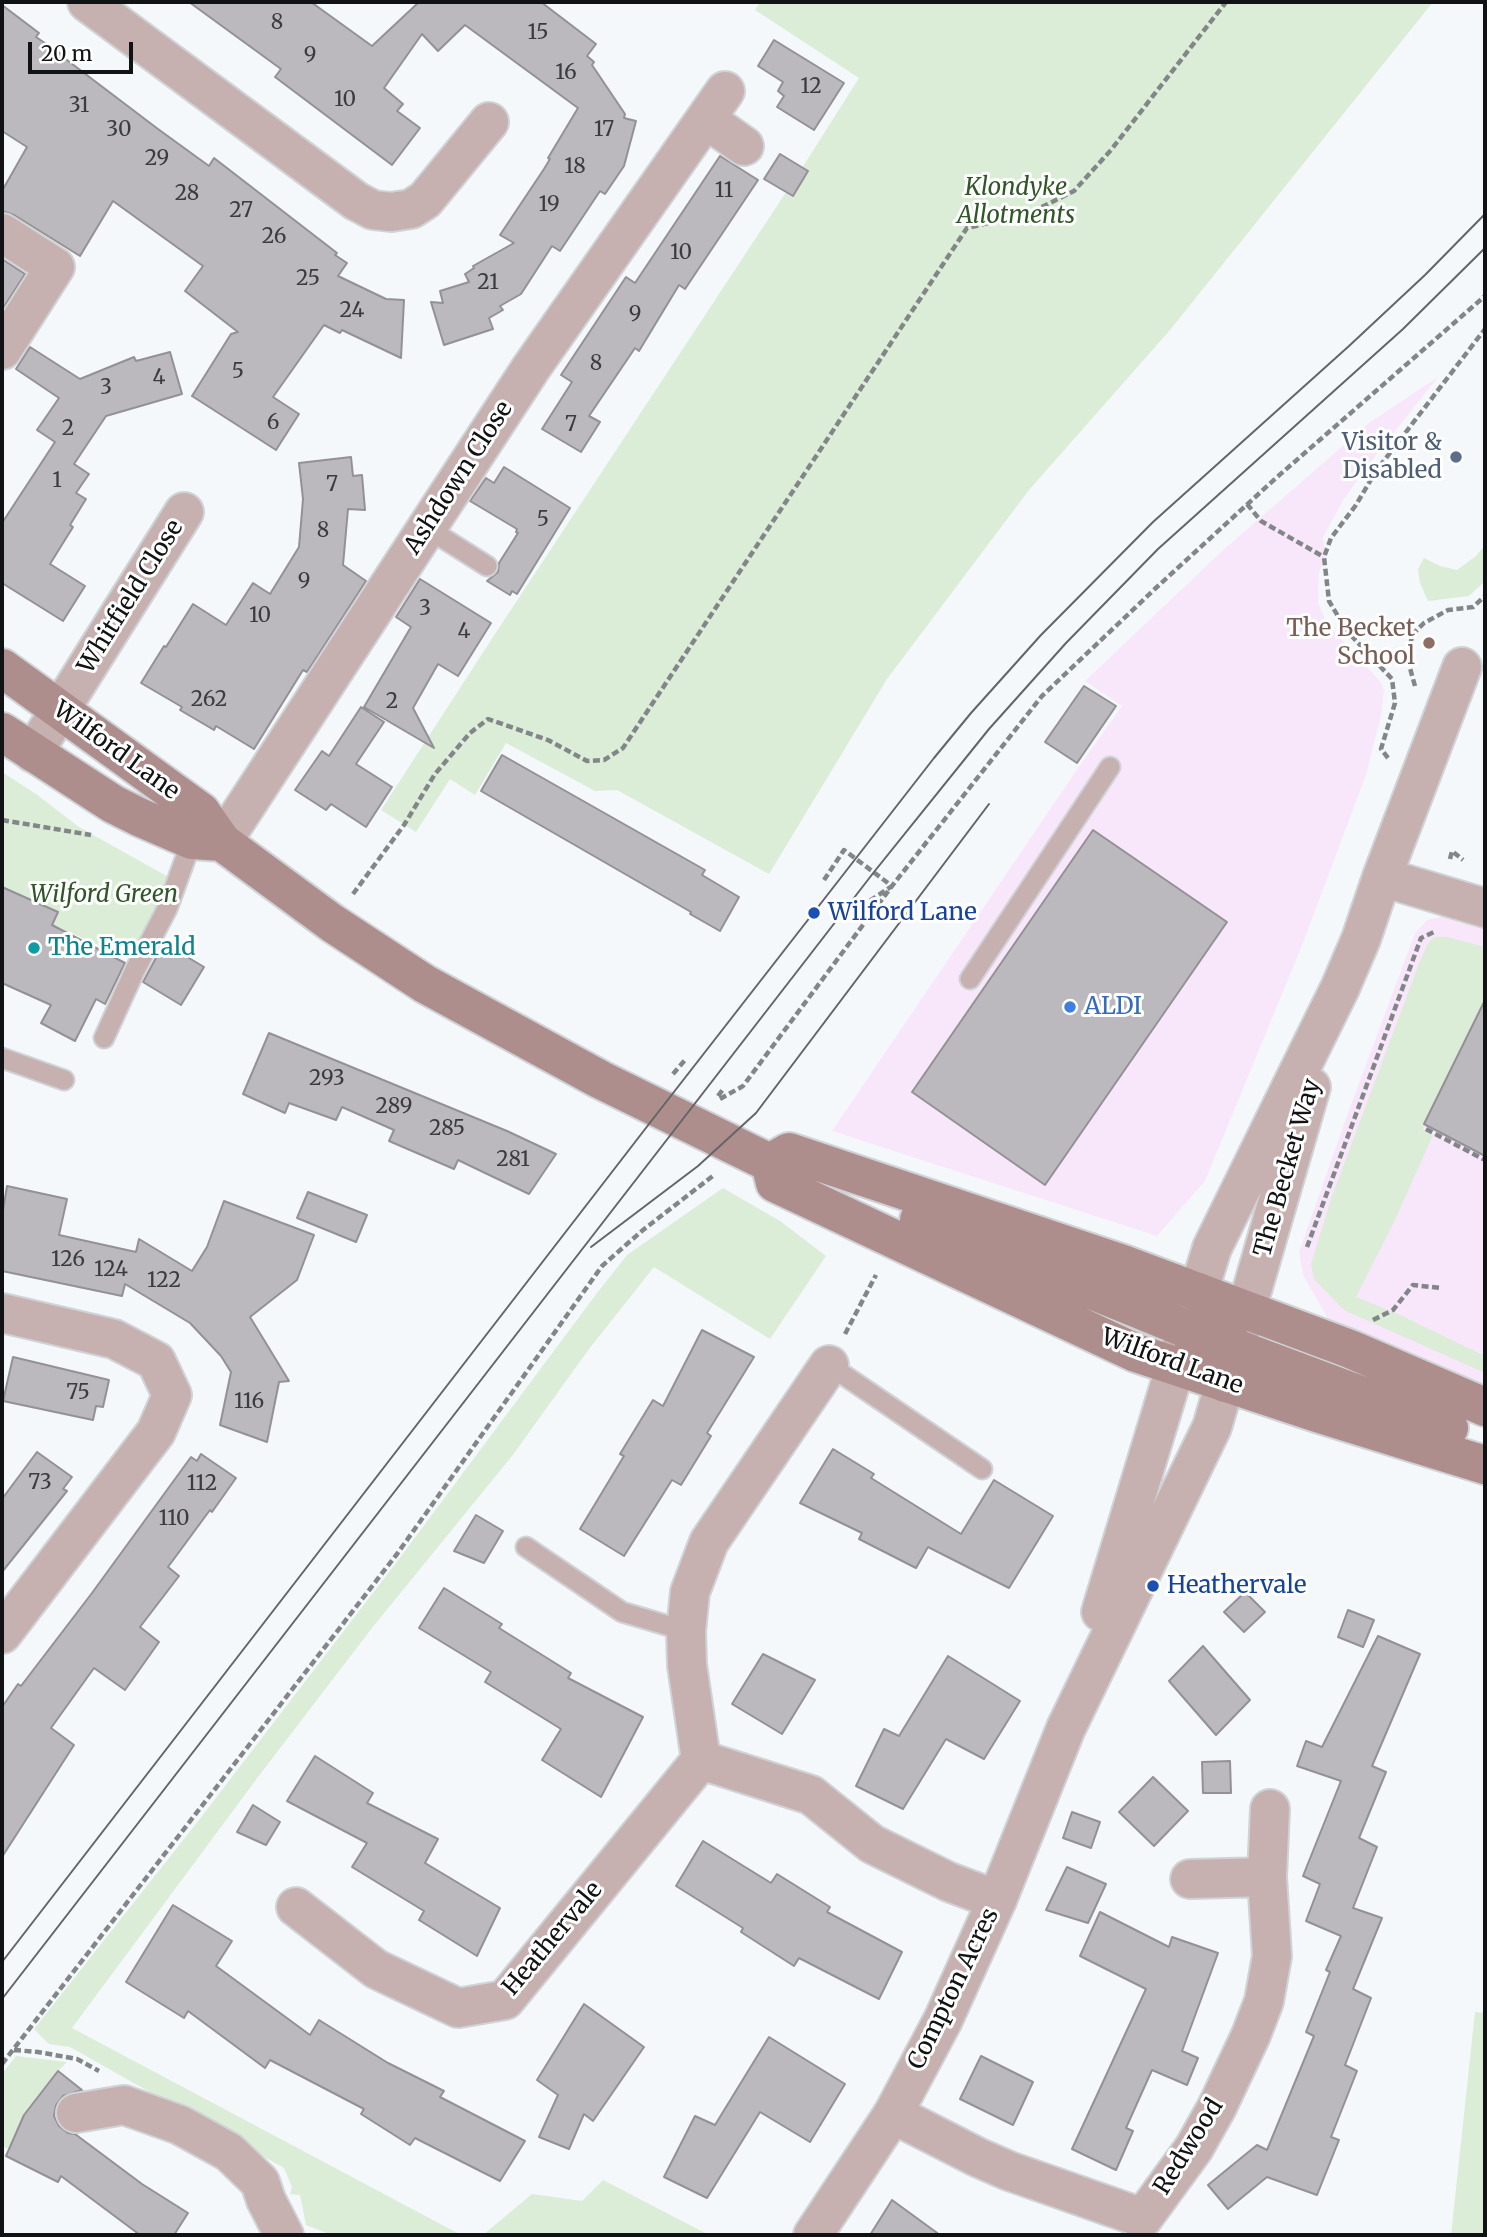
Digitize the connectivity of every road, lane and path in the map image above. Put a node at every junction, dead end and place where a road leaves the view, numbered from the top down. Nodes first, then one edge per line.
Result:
1 (88, 2) edge
2 (1226, 2) edge
3 (489, 122) dead end
4 (744, 146) dead end
5 (2, 233) edge
6 (1485, 296) edge
7 (1485, 329) edge
8 (2, 349) edge
9 (1247, 504) junction
10 (184, 512) dead end
11 (427, 527) junction
12 (1324, 557) junction
13 (487, 566) dead end
14 (1462, 667) dead end
15 (2, 668) edge
16 (60, 710) junction
17 (2, 733) edge
18 (33, 753) junction
19 (1393, 764) dead end
20 (1110, 767) dead end
21 (207, 841) junction
22 (1382, 877) junction
23 (824, 880) dead end
24 (892, 886) junction
25 (862, 906) dead end
26 (1485, 908) edge
27 (332, 923) junction
28 (1440, 929) dead end
29 (970, 979) dead end
30 (1340, 988) junction
31 (104, 1038) dead end
32 (2, 1058) edge
33 (64, 1080) dead end
34 (713, 1102) dead end
35 (1426, 1129) dead end
36 (1485, 1160) edge
37 (770, 1163) junction
38 (718, 1172) dead end
39 (860, 1175) junction
40 (1307, 1247) dead end
41 (876, 1275) dead end
42 (1441, 1287) dead end
43 (1199, 1292) junction
44 (1247, 1310) junction
45 (2, 1313) edge
46 (1369, 1321) dead end
47 (1187, 1329) junction
48 (829, 1365) junction
49 (1230, 1365) junction
50 (1176, 1366) junction
51 (1485, 1407) edge
52 (1485, 1441) edge
53 (1485, 1465) edge
54 (982, 1469) dead end
55 (526, 1547) dead end
56 (686, 1631) junction
57 (2, 1634) edge
58 (1066, 1728) junction
59 (701, 1760) junction
60 (1270, 1809) dead end
61 (1267, 1877) junction
62 (1190, 1879) dead end
63 (997, 1900) junction
64 (296, 1908) dead end
65 (2, 2064) edge
66 (76, 2113) dead end
67 (893, 2113) junction
68 (1148, 2227) edge
69 (284, 2235) edge
70 (813, 2235) edge

1 - 3 street
2 - 27 path
4 - 11 street, Ashdown Close
5 - 8 street
6 - 9 path
7 - 12 path
9 - 12 path
9 - 24 path
10 - 16 street, Whitfield Close
11 - 13 lane
11 - 21 street, Ashdown Close
12 - 19 path
14 - 22 street, The Becket Way
15 - 16 main road, Wilford Lane
16 - 18 street, Whitfield Close
16 - 21 main road, Wilford Lane
17 - 18 main road, Wilford Lane
18 - 21 main road, Wilford Lane
20 - 29 lane
21 - 27 main road, Wilford Lane
21 - 31 lane
22 - 26 street
22 - 30 street, The Becket Way
23 - 24 path
24 - 25 path
24 - 34 path
27 - 37 main road, Wilford Lane
28 - 40 path
30 - 43 street, The Becket Way
30 - 44 street, The Becket Way
32 - 33 lane
35 - 36 path
37 - 39 main road
37 - 50 main road, Wilford Lane
38 - 65 path
39 - 43 main road
39 - 47 main road
41 - 48 path
42 - 46 path
43 - 44 main road
43 - 47 street, The Becket Way
43 - 49 main road
44 - 49 street, The Becket Way
44 - 51 main road
45 - 57 street
47 - 49 main road
47 - 50 street, Compton Acres
48 - 54 lane
48 - 56 street
49 - 50 main road, Wilford Lane
49 - 52 main road
49 - 53 main road, Wilford Lane
49 - 58 street, Compton Acres
50 - 58 street, Compton Acres
55 - 56 lane
56 - 59 street
58 - 63 street, Compton Acres
59 - 63 street
59 - 64 street, Heathervale
60 - 61 street, Redwood
61 - 62 street
61 - 68 street, Redwood
63 - 67 street, Compton Acres
66 - 69 street
67 - 68 street, Redwood
67 - 70 street, Compton Acres

